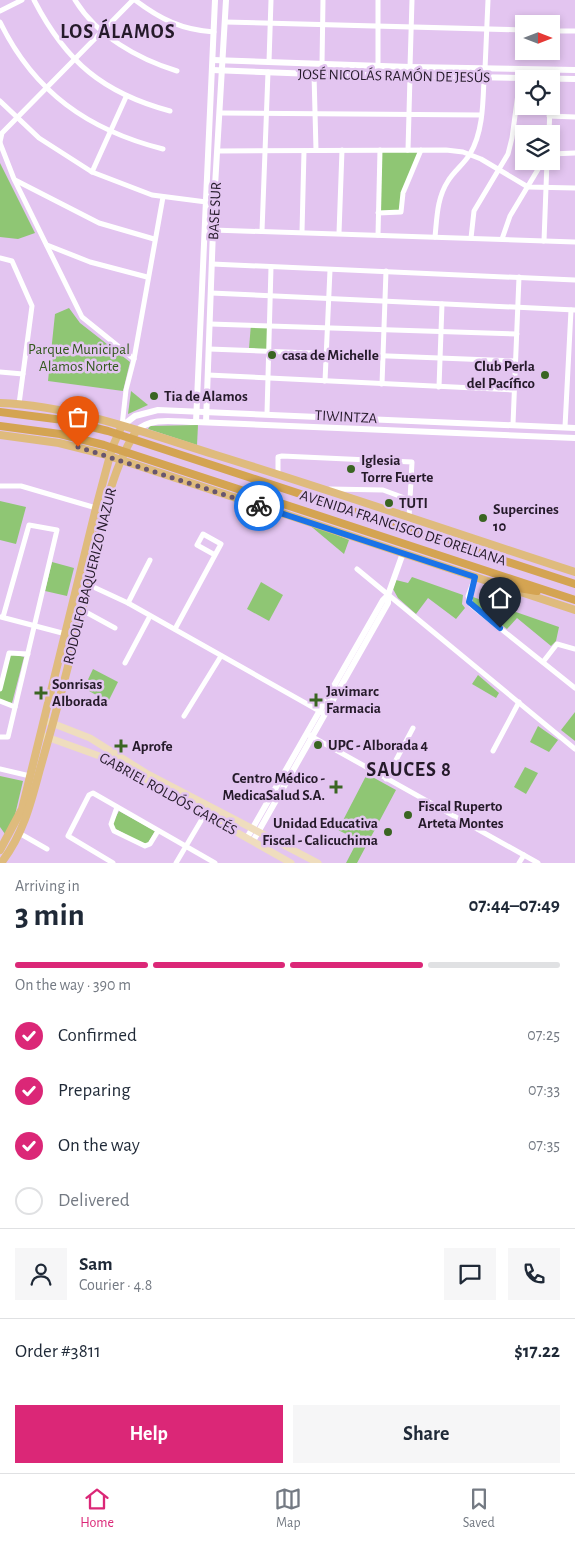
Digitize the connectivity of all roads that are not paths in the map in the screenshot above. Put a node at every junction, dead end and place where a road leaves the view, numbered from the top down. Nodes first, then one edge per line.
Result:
1 (22, 0) edge
2 (34, 0) edge
3 (75, 0) edge
4 (134, 0) edge
5 (215, 0) edge
6 (226, 0) edge
7 (271, 0) edge
8 (323, 0) edge
9 (378, 0) edge
10 (412, 0) edge
11 (488, 0) edge
12 (0, 10) edge
13 (0, 22) edge
14 (225, 22) junction
15 (271, 24) junction
16 (323, 26) junction
17 (379, 28) junction
18 (411, 28) junction
19 (487, 29) junction
20 (515, 30) edge
21 (560, 30) edge
22 (575, 31) edge
23 (102, 32) junction
24 (214, 32) junction
25 (74, 59) junction
26 (213, 60) junction
27 (223, 60) junction
28 (269, 62) junction
29 (322, 64) junction
30 (378, 66) junction
31 (410, 67) junction
32 (486, 69) junction
33 (212, 70) junction
34 (223, 70) junction
35 (575, 70) edge
36 (177, 72) dead end
37 (268, 72) junction
38 (314, 74) junction
39 (410, 76) junction
40 (484, 78) junction
41 (515, 78) edge
42 (560, 79) edge
43 (575, 79) edge
44 (46, 88) junction
45 (126, 97) junction
46 (0, 100) edge
47 (170, 111) dead end
48 (314, 112) junction
49 (221, 113) junction
50 (266, 113) junction
51 (408, 114) junction
52 (481, 115) junction
53 (515, 115) edge
54 (549, 116) joint
55 (575, 117) edge
56 (17, 119) junction
57 (548, 125) edge
58 (110, 131) junction
59 (0, 142) edge
60 (163, 149) dead end
61 (304, 150) junction
62 (316, 150) junction
63 (342, 150) junction
64 (380, 150) junction
65 (408, 150) junction
66 (422, 150) junction
67 (219, 151) junction
68 (265, 151) junction
69 (560, 154) edge
70 (575, 154) edge
71 (470, 155) junction
72 (498, 170) junction
73 (539, 170) edge
74 (545, 170) edge
75 (92, 172) junction
76 (14, 179) junction
77 (528, 187) junction
78 (545, 187) junction
79 (575, 188) edge
80 (163, 197) junction
81 (206, 202) junction
82 (214, 203) junction
83 (378, 213) junction
84 (213, 230) junction
85 (262, 230) junction
86 (302, 232) junction
87 (339, 234) junction
88 (378, 235) junction
89 (435, 237) junction
90 (471, 238) junction
91 (154, 239) junction
92 (502, 240) junction
93 (544, 241) junction
94 (575, 242) edge
95 (47, 245) junction
96 (0, 258) edge
97 (212, 264) junction
98 (271, 267) junction
99 (330, 270) junction
100 (386, 271) junction
101 (147, 277) junction
102 (519, 277) junction
103 (575, 280) edge
104 (211, 293) junction
105 (271, 296) junction
106 (328, 299) junction
107 (385, 302) junction
108 (442, 304) junction
109 (517, 308) junction
110 (573, 310) edge
111 (210, 324) junction
112 (270, 325) junction
113 (327, 327) junction
114 (384, 329) junction
115 (441, 331) junction
116 (517, 334) junction
117 (209, 349) junction
118 (269, 350) junction
119 (326, 352) junction
120 (383, 355) junction
121 (440, 358) junction
122 (134, 359) junction
123 (515, 361) junction
124 (0, 372) edge
125 (23, 374) junction
126 (208, 376) junction
127 (268, 379) junction
128 (325, 381) junction
129 (382, 384) junction
130 (438, 387) junction
131 (514, 390) junction
132 (0, 403) edge
133 (19, 404) junction
134 (197, 411) junction
135 (206, 411) junction
136 (0, 412) edge
137 (267, 413) junction
138 (196, 422) junction
139 (206, 422) junction
140 (513, 424) junction
141 (0, 426) edge
142 (122, 426) junction
143 (566, 427) junction
144 (575, 428) edge
145 (136, 431) junction
146 (0, 435) edge
147 (117, 435) junction
148 (575, 438) edge
149 (131, 439) junction
150 (112, 448) junction
151 (124, 452) junction
152 (110, 456) junction
153 (120, 460) junction
154 (278, 474) junction
155 (0, 486) edge
156 (324, 489) junction
157 (410, 500) junction
158 (96, 508) junction
159 (409, 518) junction
160 (403, 553) junction
161 (215, 555) junction
162 (150, 560) dead end
163 (357, 569) dead end
164 (575, 572) edge
165 (475, 577) junction
166 (86, 584) junction
167 (575, 584) edge
168 (500, 585) junction
169 (557, 594) junction
170 (388, 595) junction
171 (575, 600) edge
172 (128, 604) junction
173 (82, 610) junction
174 (575, 610) edge
175 (150, 616) junction
176 (2, 617) edge
177 (35, 625) junction
178 (115, 628) dead end
179 (175, 629) junction
180 (66, 634) junction
181 (575, 649) edge
182 (28, 654) junction
183 (221, 656) junction
184 (543, 662) junction
185 (125, 663) dead end
186 (575, 688) edge
187 (0, 689) edge
188 (0, 701) edge
189 (519, 702) junction
190 (15, 707) junction
191 (322, 713) junction
192 (184, 716) dead end
193 (44, 720) junction
194 (54, 723) junction
195 (413, 728) dead end
196 (309, 734) junction
197 (41, 735) junction
198 (0, 737) edge
199 (50, 737) junction
200 (575, 749) edge
201 (493, 751) dead end
202 (0, 769) edge
203 (30, 776) junction
204 (386, 779) junction
205 (117, 807) junction
206 (204, 814) junction
207 (255, 830) junction
208 (158, 831) junction
209 (20, 833) junction
210 (250, 839) junction
211 (185, 847) junction
212 (47, 849) dead end
213 (0, 850) edge
214 (524, 855) junction
215 (212, 862) edge
216 (1, 863) edge
217 (113, 863) edge
218 (176, 863) edge
219 (291, 863) edge
220 (318, 863) edge
221 (519, 863) edge
222 (538, 863) edge

1 - 12 street
2 - 25 street
3 - 23 street
4 - 23 street
4 - 24 street
5 - 24 street, BASE SUR
6 - 14 street, BASE SUR
7 - 15 street
8 - 16 street
9 - 17 street
10 - 18 street
11 - 19 street
13 - 44 street
14 - 15 street
14 - 27 street, BASE SUR
15 - 16 street
15 - 28 street
16 - 17 street
16 - 29 street
17 - 18 street
17 - 30 street
18 - 19 street
18 - 31 street
19 - 20 street
19 - 32 street
21 - 22 street
23 - 25 street
23 - 36 street
24 - 26 street, BASE SUR
25 - 44 street
25 - 45 street
26 - 27 street, JOSÉ NICOLÁS RAMÓN DE JESÚS
26 - 33 street, BASE SUR
27 - 28 street, JOSÉ NICOLÁS RAMÓN DE JESÚS
27 - 34 street, BASE SUR
28 - 29 street, JOSÉ NICOLÁS RAMÓN DE JESÚS
29 - 30 street, JOSÉ NICOLÁS RAMÓN DE JESÚS
30 - 31 street, JOSÉ NICOLÁS RAMÓN DE JESÚS
31 - 32 street, JOSÉ NICOLÁS RAMÓN DE JESÚS
32 - 35 street, JOSÉ NICOLÁS RAMÓN DE JESÚS
33 - 34 street, JOSÉ NICOLÁS RAMÓN DE JESÚS
33 - 81 street, BASE SUR
34 - 37 street, JOSÉ NICOLÁS RAMÓN DE JESÚS
34 - 49 street, BASE SUR
37 - 38 street, JOSÉ NICOLÁS RAMÓN DE JESÚS
37 - 50 street
38 - 39 street, JOSÉ NICOLÁS RAMÓN DE JESÚS
38 - 48 street
39 - 40 street, JOSÉ NICOLÁS RAMÓN DE JESÚS
39 - 51 street
40 - 41 street, JOSÉ NICOLÁS RAMÓN DE JESÚS
40 - 52 street
42 - 43 street, JOSÉ NICOLÁS RAMÓN DE JESÚS
44 - 56 street
44 - 58 street
45 - 47 street
45 - 58 street
46 - 56 street
48 - 50 street
48 - 51 street
48 - 62 street
49 - 50 street
49 - 67 street, BASE SUR
50 - 68 street
51 - 52 street
51 - 65 street
52 - 71 street
53 - 72 street
54 - 55 street
54 - 57 street
56 - 59 street
56 - 75 street
58 - 60 street
58 - 75 street
59 - 76 street
61 - 62 street
61 - 68 street
61 - 86 street
62 - 63 street
63 - 64 street
63 - 87 street
64 - 65 street
64 - 83 street
65 - 66 street
66 - 71 street
66 - 83 street
67 - 68 street
67 - 82 street, BASE SUR
68 - 85 street
69 - 70 street
71 - 72 street
71 - 89 street
72 - 77 street
72 - 90 street
73 - 77 street
74 - 78 street
75 - 80 street
76 - 91 street
76 - 95 street
77 - 78 street
77 - 92 street
78 - 79 street
78 - 93 street
80 - 81 street
80 - 91 street
81 - 82 street
81 - 134 street, BASE SUR
82 - 84 street, BASE SUR
83 - 88 street
84 - 85 street
84 - 97 street, BASE SUR
85 - 86 street
86 - 87 street
87 - 88 street
88 - 89 street
89 - 90 street
90 - 92 street
91 - 101 street
92 - 93 street
93 - 94 street
95 - 101 street
95 - 122 street
96 - 125 street
97 - 98 street
97 - 104 street, BASE SUR
98 - 99 street
98 - 105 street
99 - 100 street
99 - 106 street
100 - 102 street
100 - 107 street
101 - 122 street
102 - 103 street
102 - 109 street
104 - 105 street
104 - 111 street, BASE SUR
105 - 106 street
105 - 112 street
106 - 107 street
106 - 113 street
107 - 108 street
107 - 114 street
108 - 109 street
108 - 115 street
109 - 110 street
109 - 116 street
110 - 143 street
111 - 112 street
111 - 117 street, BASE SUR
112 - 113 street
112 - 118 street
113 - 114 street
113 - 119 street
114 - 115 street
114 - 120 street
115 - 116 street
115 - 121 street
116 - 123 street
117 - 118 street
117 - 126 street, BASE SUR
118 - 119 street
118 - 127 street
119 - 120 street
119 - 128 street
120 - 121 street
120 - 129 street
121 - 123 street
121 - 130 street
122 - 142 street
123 - 131 street
124 - 125 street
125 - 133 street
126 - 127 street
126 - 135 street, BASE SUR
127 - 128 street
127 - 137 street
128 - 129 street
129 - 130 street
130 - 131 street
131 - 140 street
132 - 133 main road, AVENIDA FRANCISCO DE ORELLANA
133 - 142 main road, AVENIDA FRANCISCO DE ORELLANA
134 - 135 street, TIWINTZA
134 - 138 street, BASE SUR
134 - 142 street, TIWINTZA
135 - 137 street, TIWINTZA
135 - 139 street, BASE SUR
136 - 147 highway, AVENIDA FRANCISCO DE ORELLANA
137 - 140 street, TIWINTZA
138 - 139 street, TIWINTZA
138 - 145 street, TIWINTZA
139 - 148 street, TIWINTZA
140 - 143 street, TIWINTZA
141 - 150 highway, AVENIDA FRANCISCO DE ORELLANA
142 - 145 main road, AVENIDA FRANCISCO DE ORELLANA
142 - 147 main road, RODOLFO BAQUERIZO NAZUR
143 - 144 street, TIWINTZA
145 - 149 main road, RODOLFO BAQUERIZO NAZUR
145 - 154 main road, AVENIDA FRANCISCO DE ORELLANA
146 - 152 main road, AVENIDA FRANCISCO DE ORELLANA
147 - 149 highway, AVENIDA FRANCISCO DE ORELLANA
147 - 150 main road, RODOLFO BAQUERIZO NAZUR
149 - 151 main road, RODOLFO BAQUERIZO NAZUR
149 - 167 highway, AVENIDA FRANCISCO DE ORELLANA
150 - 151 highway, AVENIDA FRANCISCO DE ORELLANA
150 - 152 main road, RODOLFO BAQUERIZO NAZUR
151 - 153 main road, RODOLFO BAQUERIZO NAZUR
151 - 169 highway, AVENIDA FRANCISCO DE ORELLANA
152 - 153 main road, AVENIDA FRANCISCO DE ORELLANA
152 - 158 main road, RODOLFO BAQUERIZO NAZUR
153 - 160 main road, AVENIDA FRANCISCO DE ORELLANA
153 - 166 main road, RODOLFO BAQUERIZO NAZUR
154 - 156 main road, AVENIDA FRANCISCO DE ORELLANA
154 - 157 street
155 - 158 street
156 - 157 street
156 - 159 main road, AVENIDA FRANCISCO DE ORELLANA
157 - 159 street
158 - 180 main road, RODOLFO BAQUERIZO NAZUR
159 - 164 main road, AVENIDA FRANCISCO DE ORELLANA
160 - 165 main road, AVENIDA FRANCISCO DE ORELLANA
160 - 170 street
161 - 161 street
161 - 179 street
162 - 172 street
163 - 170 street
165 - 168 main road, AVENIDA FRANCISCO DE ORELLANA
165 - 184 street
166 - 172 street
166 - 173 main road, RODOLFO BAQUERIZO NAZUR
168 - 169 highway
168 - 174 main road, AVENIDA FRANCISCO DE ORELLANA
169 - 171 highway, AVENIDA FRANCISCO DE ORELLANA
170 - 189 street
170 - 191 street
172 - 175 street
173 - 178 street
173 - 194 main road, RODOLFO BAQUERIZO NAZUR
175 - 179 street
175 - 185 street
176 - 177 street
176 - 177 street
177 - 180 street
177 - 182 street
179 - 183 street
180 - 193 main road, RODOLFO BAQUERIZO NAZUR
181 - 184 street
182 - 187 street
182 - 190 street
183 - 191 street
183 - 192 street
184 - 186 street
188 - 190 street
189 - 200 street
189 - 201 street
190 - 198 street
191 - 196 street
193 - 194 main road, GABRIEL ROLDÓS GARCÉS
193 - 197 main road, RODOLFO BAQUERIZO NAZUR
194 - 199 main road, RODOLFO BAQUERIZO NAZUR
194 - 207 main road, GABRIEL ROLDÓS GARCÉS
195 - 204 street
196 - 204 street
196 - 207 street
197 - 199 main road, GABRIEL ROLDÓS GARCÉS
197 - 203 main road, RODOLFO BAQUERIZO NAZUR
199 - 206 main road, GABRIEL ROLDÓS GARCÉS
199 - 209 main road, RODOLFO BAQUERIZO NAZUR
202 - 203 street
203 - 213 main road, RODOLFO BAQUERIZO NAZUR
204 - 214 street
205 - 208 street
205 - 208 street
205 - 217 street
206 - 210 main road, GABRIEL ROLDÓS GARCÉS
206 - 211 street
207 - 210 street
207 - 220 main road, GABRIEL ROLDÓS GARCÉS
208 - 211 street
209 - 212 street
209 - 216 main road, RODOLFO BAQUERIZO NAZUR
210 - 219 main road, GABRIEL ROLDÓS GARCÉS
211 - 215 street
211 - 218 street
214 - 221 street
214 - 222 street

